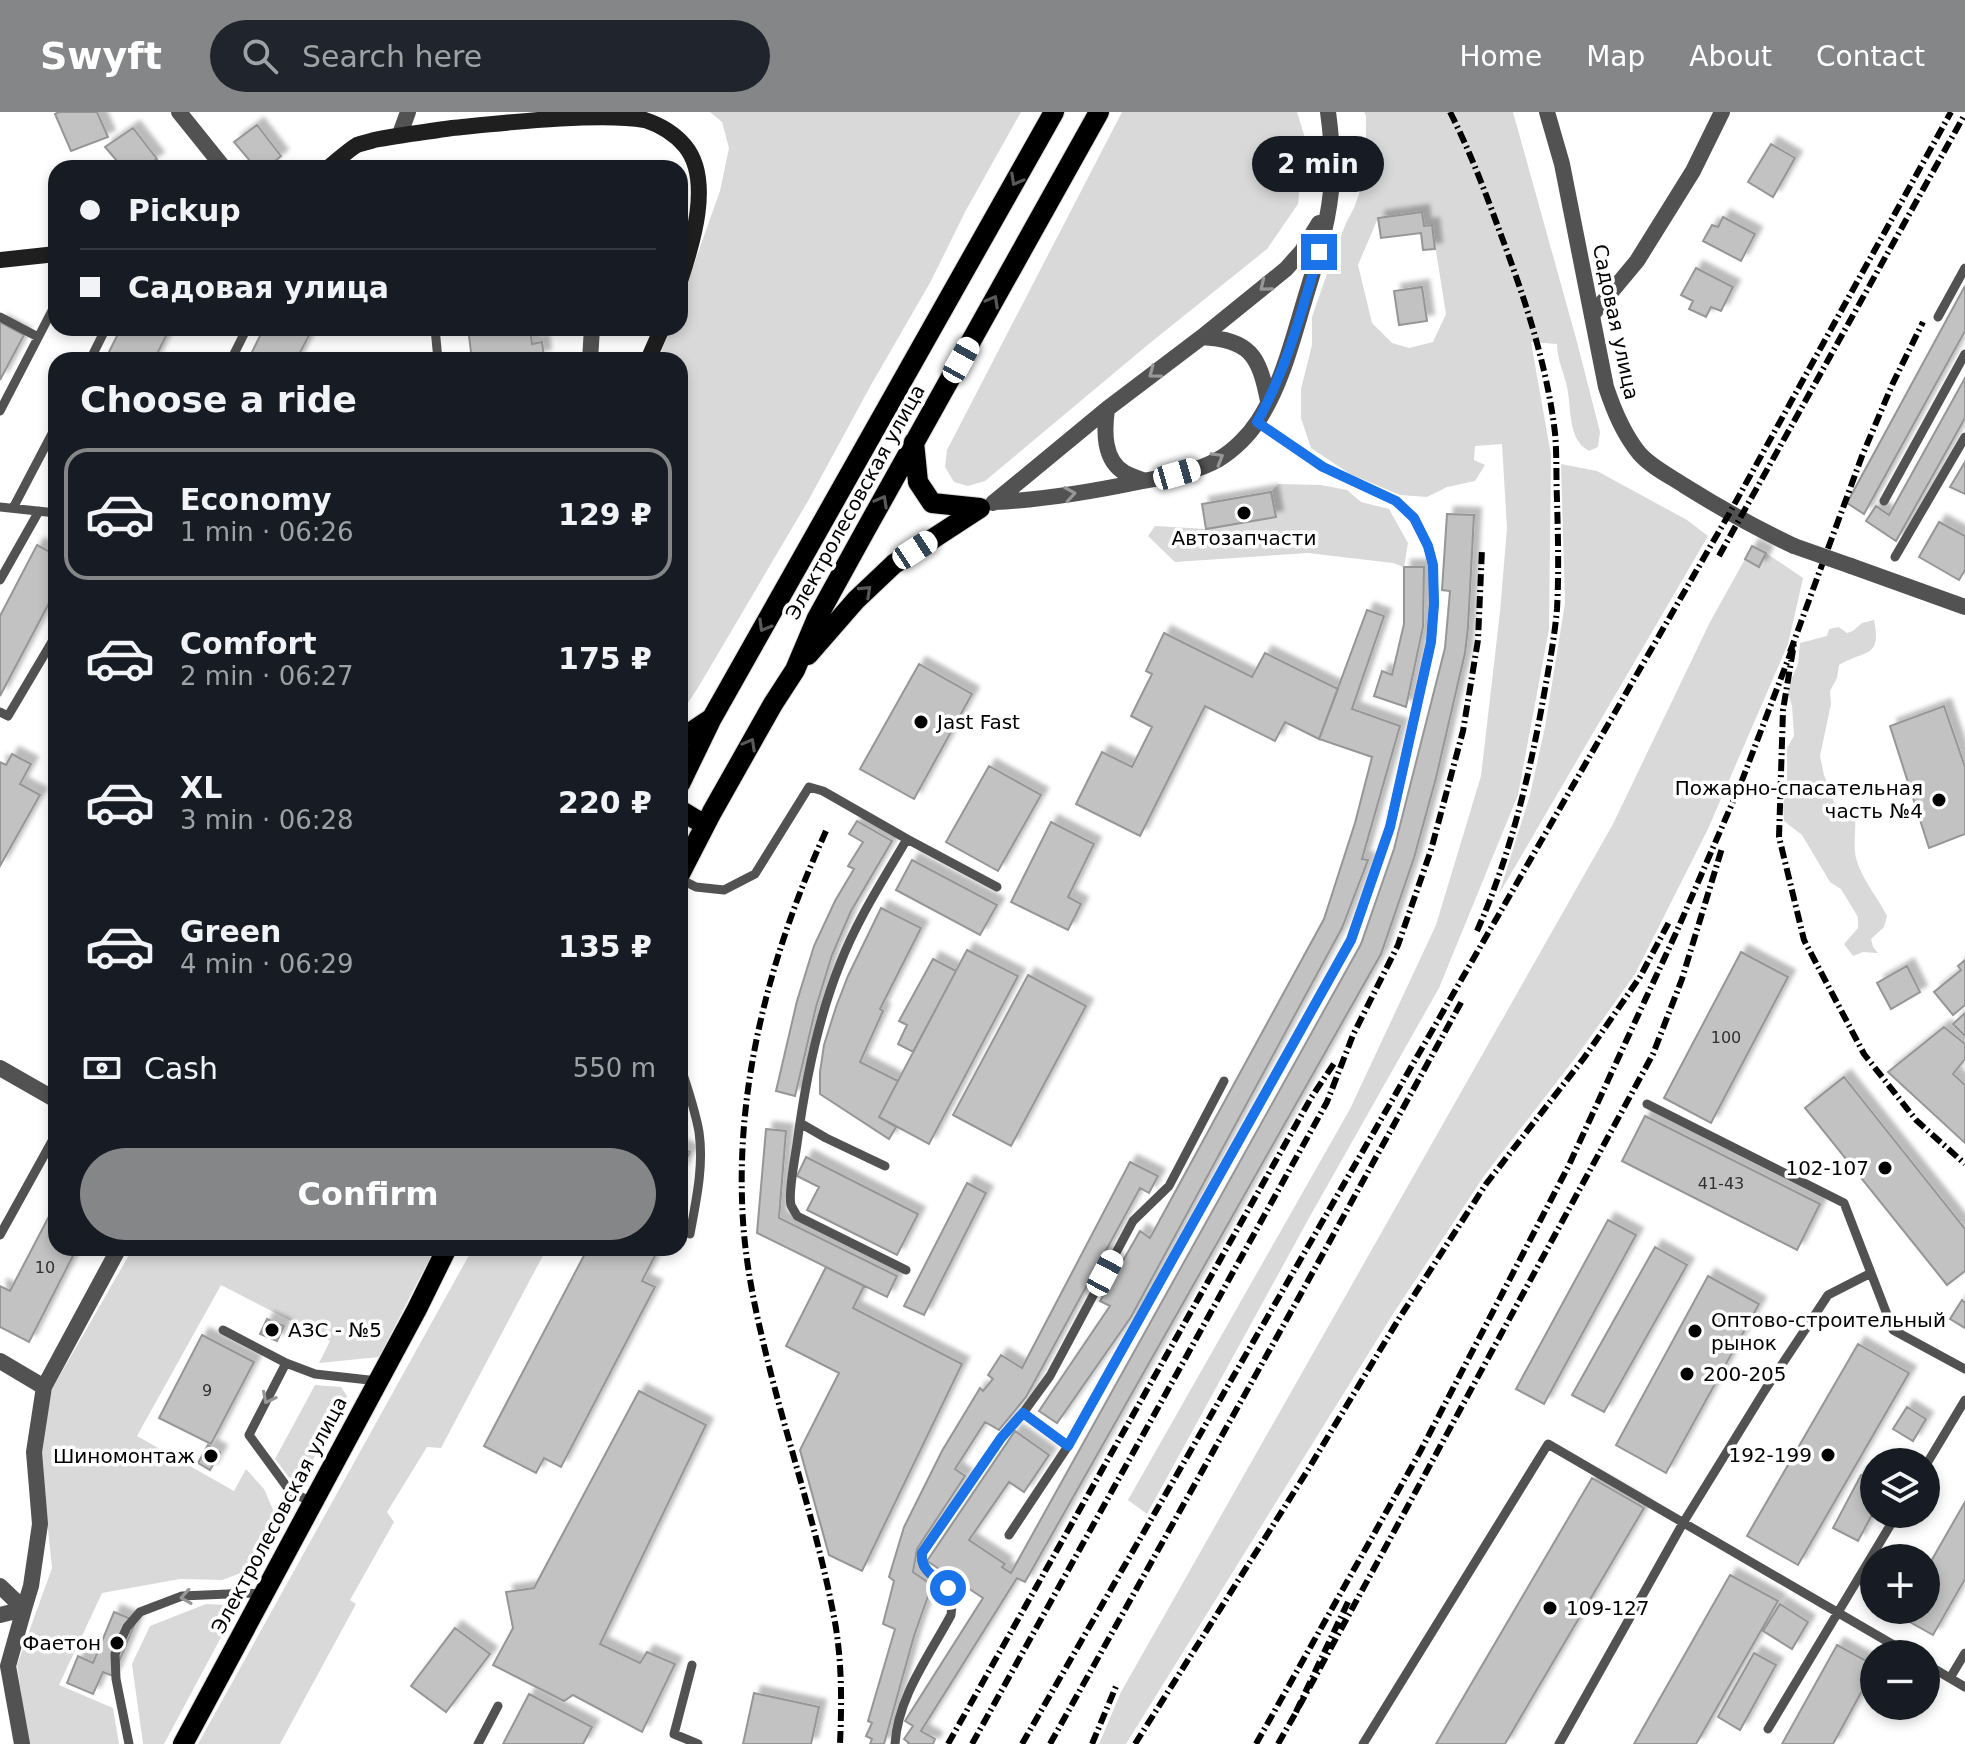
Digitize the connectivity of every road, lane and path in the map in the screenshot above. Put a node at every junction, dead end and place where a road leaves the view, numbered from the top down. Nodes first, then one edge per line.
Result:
1 (179, 112) edge
2 (408, 112) edge
3 (1054, 112) edge
4 (1099, 112) edge
5 (1328, 112) edge
6 (1547, 112) edge
7 (1722, 112) edge
8 (400, 134) junction
9 (218, 160) edge
10 (338, 160) edge
11 (1329, 203) junction
12 (48, 255) edge
13 (688, 255) edge
14 (0, 260) edge
15 (1965, 268) edge
16 (1592, 315) junction
17 (0, 317) edge
18 (1938, 317) dead end
19 (48, 318) edge
20 (38, 337) junction
21 (1202, 337) junction
22 (1965, 354) edge
23 (1268, 402) junction
24 (1107, 409) junction
25 (0, 411) edge
26 (1257, 422) junction
27 (1965, 437) edge
28 (48, 441) edge
29 (914, 442) junction
30 (1145, 481) junction
31 (1884, 501) dead end
32 (987, 505) junction
33 (0, 507) edge
34 (13, 508) junction
35 (39, 511) junction
36 (48, 512) edge
37 (1895, 557) dead end
38 (0, 580) edge
39 (1965, 607) edge
40 (48, 648) edge
41 (795, 670) junction
42 (0, 712) edge
43 (712, 718) junction
44 (688, 734) edge
45 (688, 768) edge
46 (688, 815) edge
47 (705, 825) junction
48 (907, 839) junction
49 (688, 860) edge
50 (688, 882) edge
51 (997, 887) dead end
52 (0, 1068) edge
53 (1224, 1081) dead end
54 (688, 1091) edge
55 (48, 1095) edge
56 (1647, 1104) dead end
57 (800, 1123) junction
58 (48, 1148) edge
59 (885, 1166) dead end
60 (690, 1234) dead end
61 (0, 1235) edge
62 (115, 1256) edge
63 (443, 1256) edge
64 (451, 1256) edge
65 (906, 1270) dead end
66 (1871, 1273) junction
67 (417, 1309) junction
68 (223, 1330) dead end
69 (0, 1361) edge
70 (286, 1363) junction
71 (1965, 1369) edge
72 (378, 1381) junction
73 (44, 1387) junction
74 (1965, 1400) edge
75 (1023, 1413) junction
76 (1068, 1446) junction
77 (1936, 1448) edge
78 (313, 1503) junction
79 (1683, 1523) junction
80 (1889, 1528) edge
81 (1009, 1535) dead end
82 (0, 1586) edge
83 (263, 1596) junction
84 (24, 1609) junction
85 (1838, 1613) junction
86 (0, 1615) edge
87 (1885, 1640) edge
88 (1965, 1653) edge
89 (692, 1665) dead end
90 (1940, 1672) edge
91 (1950, 1678) junction
92 (1965, 1687) edge
93 (498, 1706) dead end
94 (1768, 1729) dead end
95 (22, 1744) edge
96 (129, 1744) edge
97 (183, 1744) edge
98 (478, 1744) edge
99 (698, 1744) edge
100 (895, 1744) edge
101 (1363, 1744) edge
102 (1559, 1744) edge

1 - 9 street
2 - 8 street
3 -> 43 main road, Электролесовская улица
29 -> 4 main road, Электролесовская улица
5 - 11 street
6 - 16 street, Садовая улица
7 - 16 street
8 - 10 main road
8 - 13 main road
11 -> 21 street
11 - 23 street
12 - 14 main road
15 - 18 lane
16 - 39 street, Садовая улица, bridge
17 - 20 lane
19 - 20 lane
20 - 25 lane
21 - 23 street
21 -> 24 street
22 - 31 lane
23 - 26 street
24 - 30 street
24 - 32 street
30 -> 26 street
26 - 76 lane
27 - 37 lane
28 - 34 lane
29 - 32 main road
41 -> 29 main road, Электролесовская улица
32 -> 30 street
41 -> 32 main road
33 - 34 lane
34 - 35 lane
35 - 36 lane
35 - 38 lane
40 - 42 lane
47 -> 41 main road, Электролесовская улица
43 - 44 main road
43 - 45 main road, Электролесовская улица
46 - 47 main road
47 - 49 main road, Электролесовская улица
48 - 50 lane
48 - 51 lane
48 - 57 lane
52 - 55 street
53 - 75 lane
54 - 60 lane
56 - 66 lane
57 - 59 lane
57 - 65 lane
58 - 61 lane
62 - 73 street
63 - 67 main road, Электролесовская улица
64 - 67 main road, Электролесовская улица
66 - 71 lane
66 - 79 lane
67 - 72 main road, Электролесовская улица
68 - 70 lane
69 - 73 street
70 - 72 lane
70 -> 78 lane
72 - 78 main road, Электролесовская улица
73 - 84 street
74 - 77 lane
75 - 76 lane
75 - 100 lane
76 - 81 lane
78 - 83 main road, Электролесовская улица
79 - 85 lane
79 - 101 lane
79 - 102 lane
80 - 85 lane
82 - 84 street
83 -> 96 lane
83 - 97 main road, Электролесовская улица
84 - 86 street
84 - 95 street
85 - 87 lane
85 - 94 lane
88 - 91 lane
89 - 99 lane
90 - 91 lane
91 - 92 lane
93 - 98 lane

